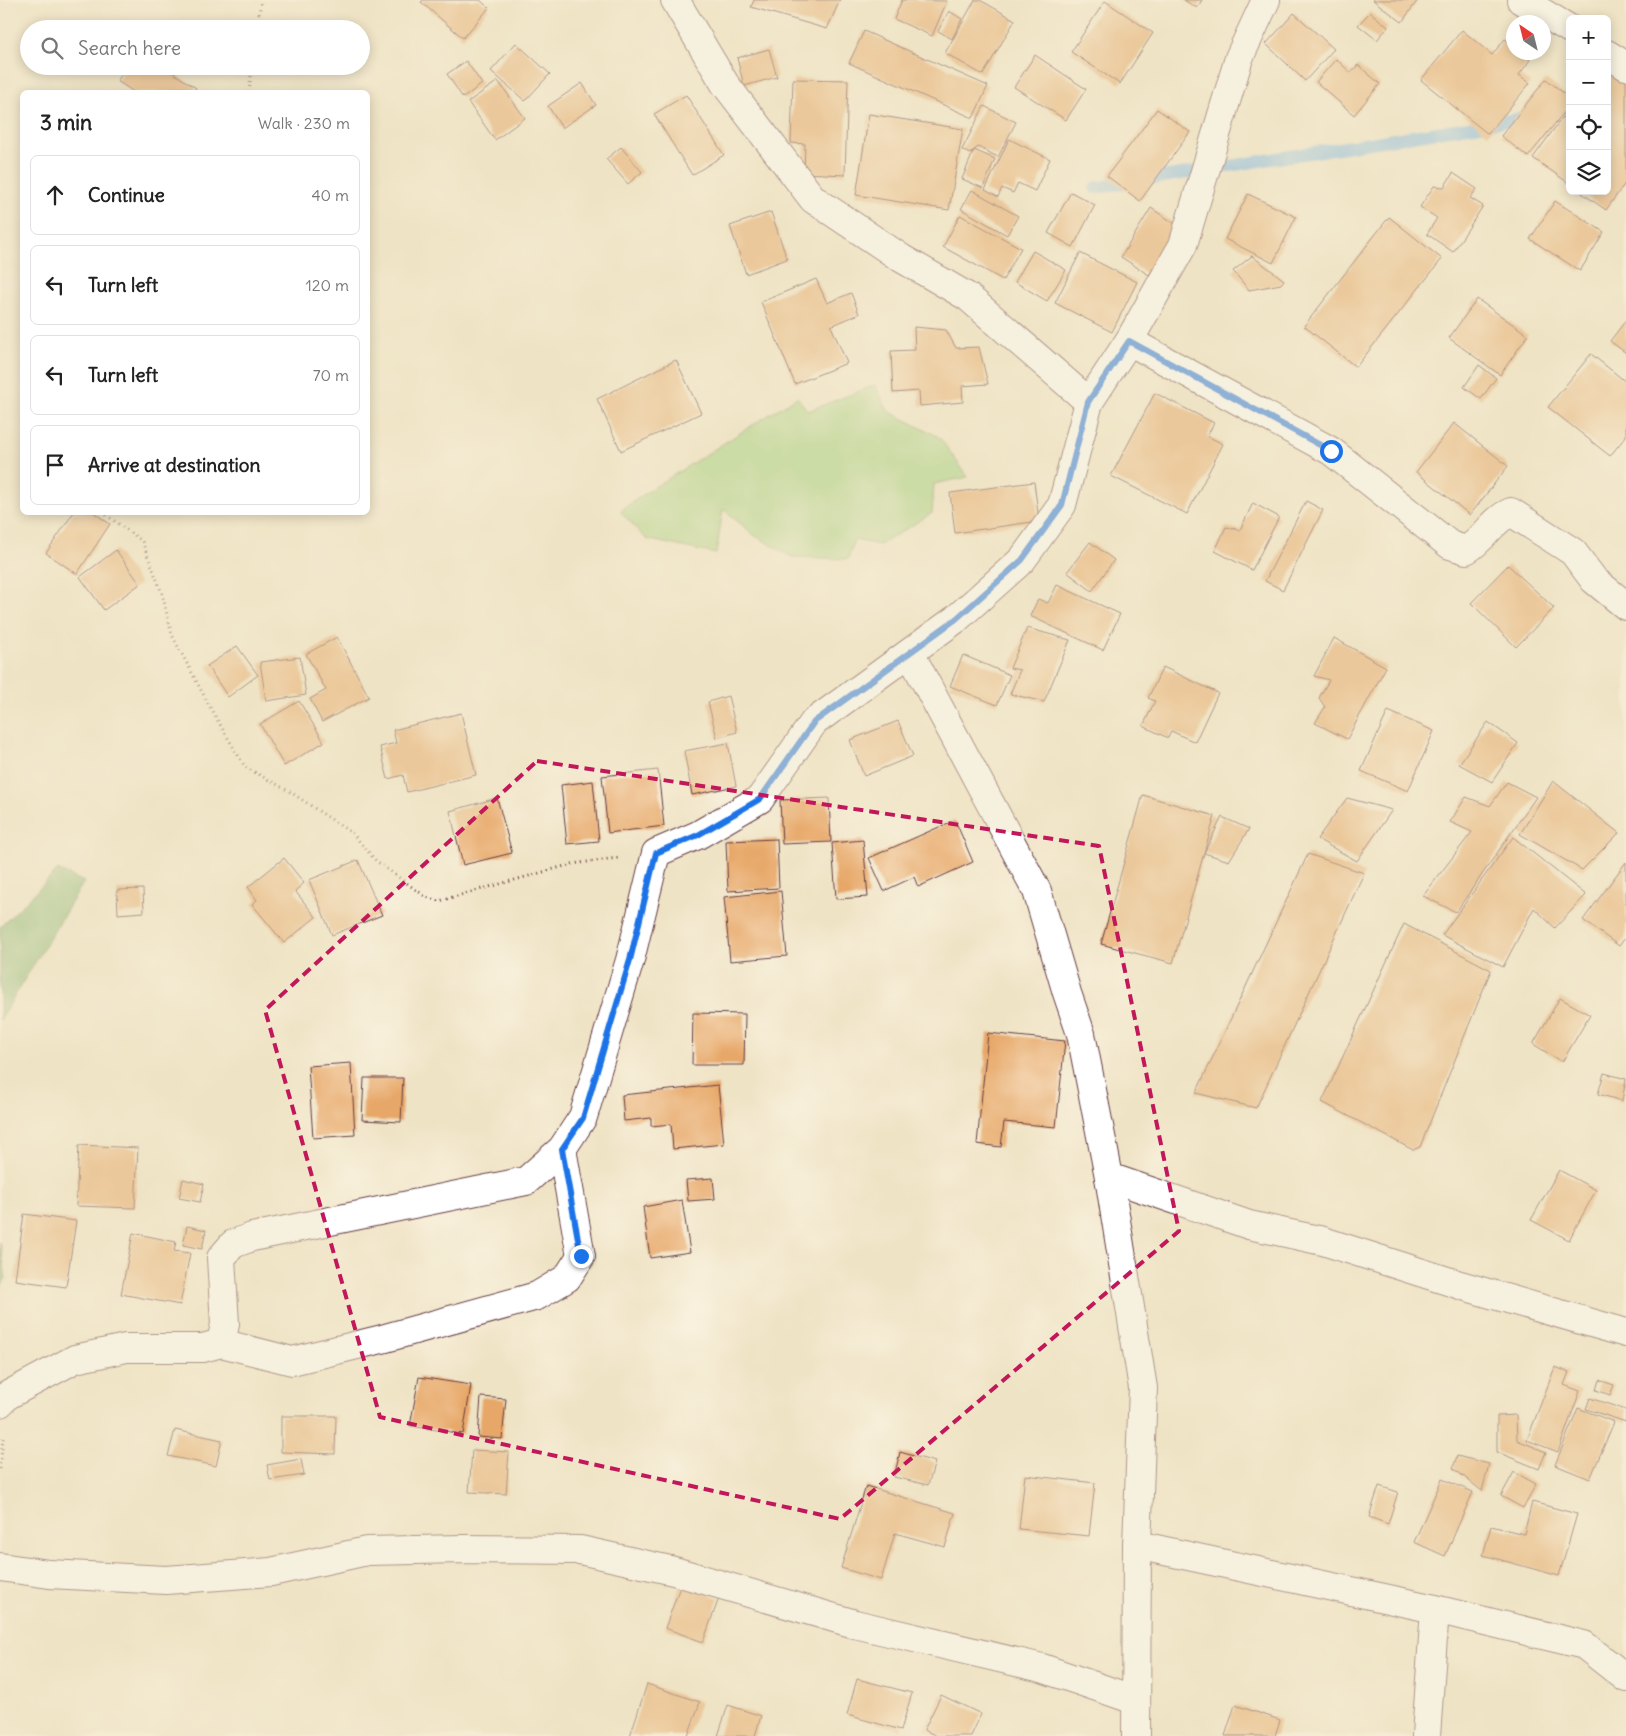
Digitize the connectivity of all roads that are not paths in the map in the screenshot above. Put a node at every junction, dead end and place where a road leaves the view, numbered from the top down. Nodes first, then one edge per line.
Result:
1 (675, 0) edge
2 (1266, 0) edge
3 (1521, 0) edge
4 (1566, 27) edge
5 (1611, 57) edge
6 (1626, 66) edge
7 (1129, 341) junction
8 (1088, 402) junction
9 (1626, 606) edge
10 (910, 653) junction
11 (562, 1149) junction
12 (1109, 1177) junction
13 (1626, 1333) edge
14 (220, 1343) junction
15 (0, 1403) edge
16 (1137, 1544) junction
17 (0, 1567) edge
18 (1435, 1609) junction
19 (1626, 1678) edge
20 (1135, 1700) junction
21 (1136, 1736) edge
22 (1426, 1736) edge

1 - 8 street
2 - 7 street
3 - 4 street
5 - 6 street
7 - 8 street
7 - 9 street
8 - 10 street
10 - 11 street
10 - 12 street
11 - 14 street
11 - 14 street
12 - 13 street
12 - 16 street
14 - 15 street
16 - 18 street
16 - 20 street
17 - 20 street
18 - 19 street
18 - 22 street
20 - 21 street

